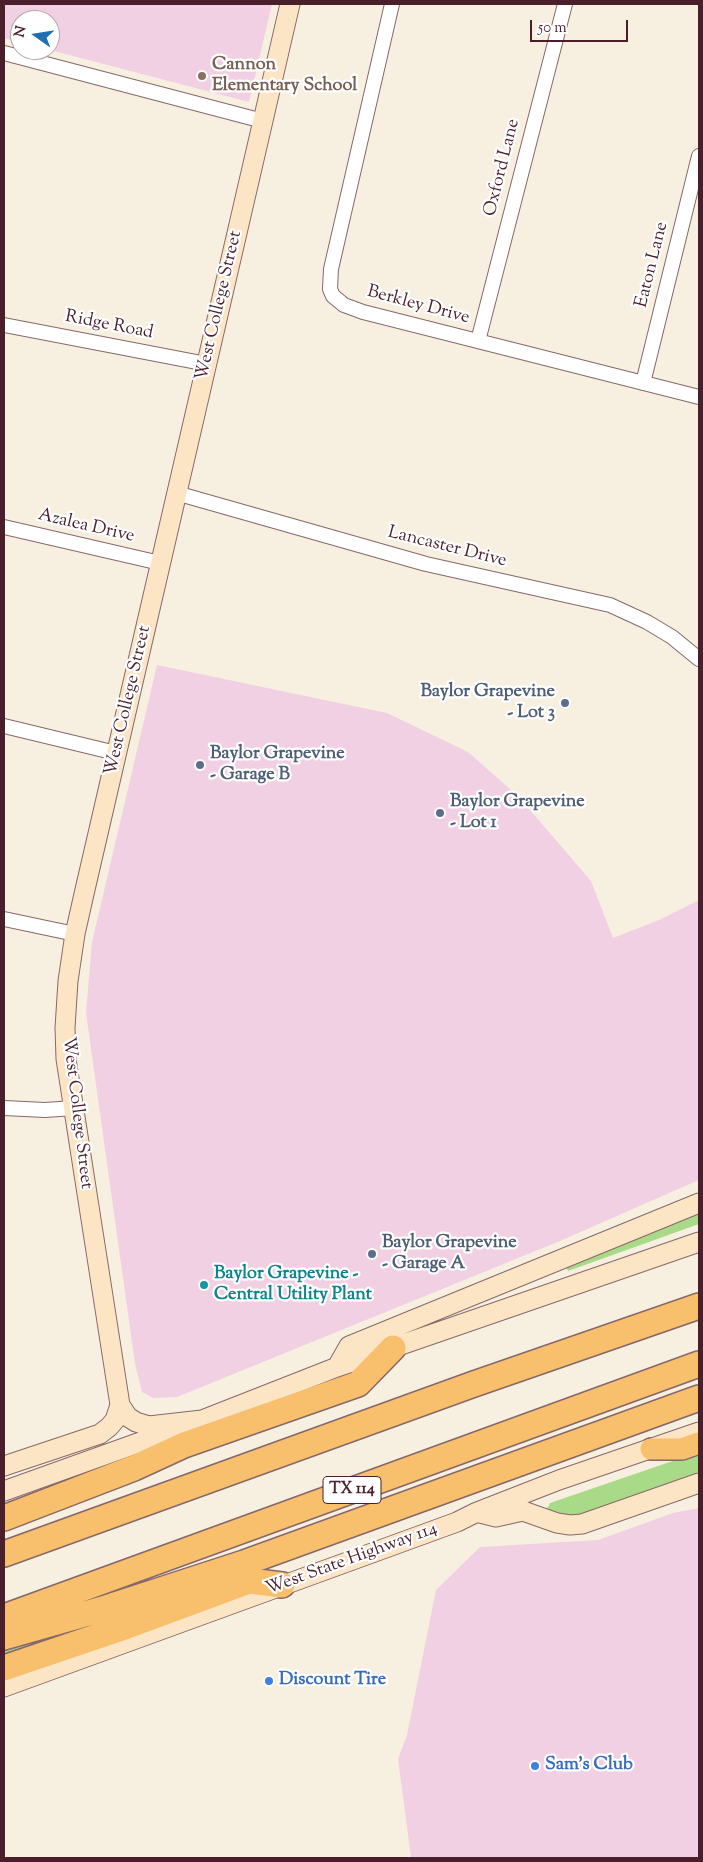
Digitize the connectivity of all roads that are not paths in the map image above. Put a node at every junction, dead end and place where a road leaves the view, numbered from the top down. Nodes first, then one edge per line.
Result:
1 (290, 4) edge
2 (392, 4) edge
3 (565, 4) edge
4 (4, 53) edge
5 (263, 121) junction
6 (699, 156) edge
7 (4, 325) edge
8 (478, 341) junction
9 (206, 364) junction
10 (643, 383) junction
11 (699, 397) edge
12 (176, 494) junction
13 (4, 527) edge
14 (160, 564) junction
15 (699, 658) edge
16 (4, 726) edge
17 (116, 753) junction
18 (4, 918) edge
19 (76, 934) junction
20 (4, 1108) edge
21 (74, 1108) junction
22 (699, 1203) edge
23 (699, 1242) edge
24 (699, 1306) edge
25 (393, 1348) junction
26 (699, 1364) edge
27 (337, 1367) junction
28 (699, 1398) edge
29 (120, 1405) junction
30 (202, 1420) junction
31 (699, 1432) edge
32 (699, 1443) edge
33 (651, 1449) junction
34 (4, 1466) edge
35 (699, 1483) edge
36 (4, 1491) edge
37 (476, 1512) junction
38 (4, 1518) edge
39 (4, 1554) edge
40 (282, 1585) junction
41 (4, 1617) edge
42 (4, 1637) edge
43 (4, 1668) edge
44 (4, 1686) edge

1 - 5 main road, West College Street
2 - 8 street, Berkley Drive
3 - 8 street, Oxford Lane
4 - 5 street
5 - 9 main road, West College Street
6 - 10 street, Eaton Lane
7 - 9 street, Ridge Road
8 - 10 street, Berkley Drive
9 - 12 main road, West College Street
10 - 11 street, Berkley Drive
12 - 14 main road, West College Street
12 - 15 street, Lancaster Drive
13 - 14 street, Azalea Drive
14 - 17 main road, West College Street
16 - 17 street
17 - 19 main road, West College Street
18 - 19 street
19 - 21 main road, West College Street
20 - 21 street
21 - 29 main road, West College Street
22 - 27 main road
23 - 25 main road
24 - 39 highway
25 - 27 main road
25 - 38 highway
26 - 41 highway, TX 114
27 - 30 main road
28 - 42 highway
29 - 30 main road
29 - 34 main road
30 - 36 main road
31 - 33 main road, West State Highway 114
32 - 33 main road
33 - 37 main road, West State Highway 114
35 - 37 main road
37 - 40 main road, West State Highway 114
40 - 43 highway
40 - 44 main road, West State Highway 114

